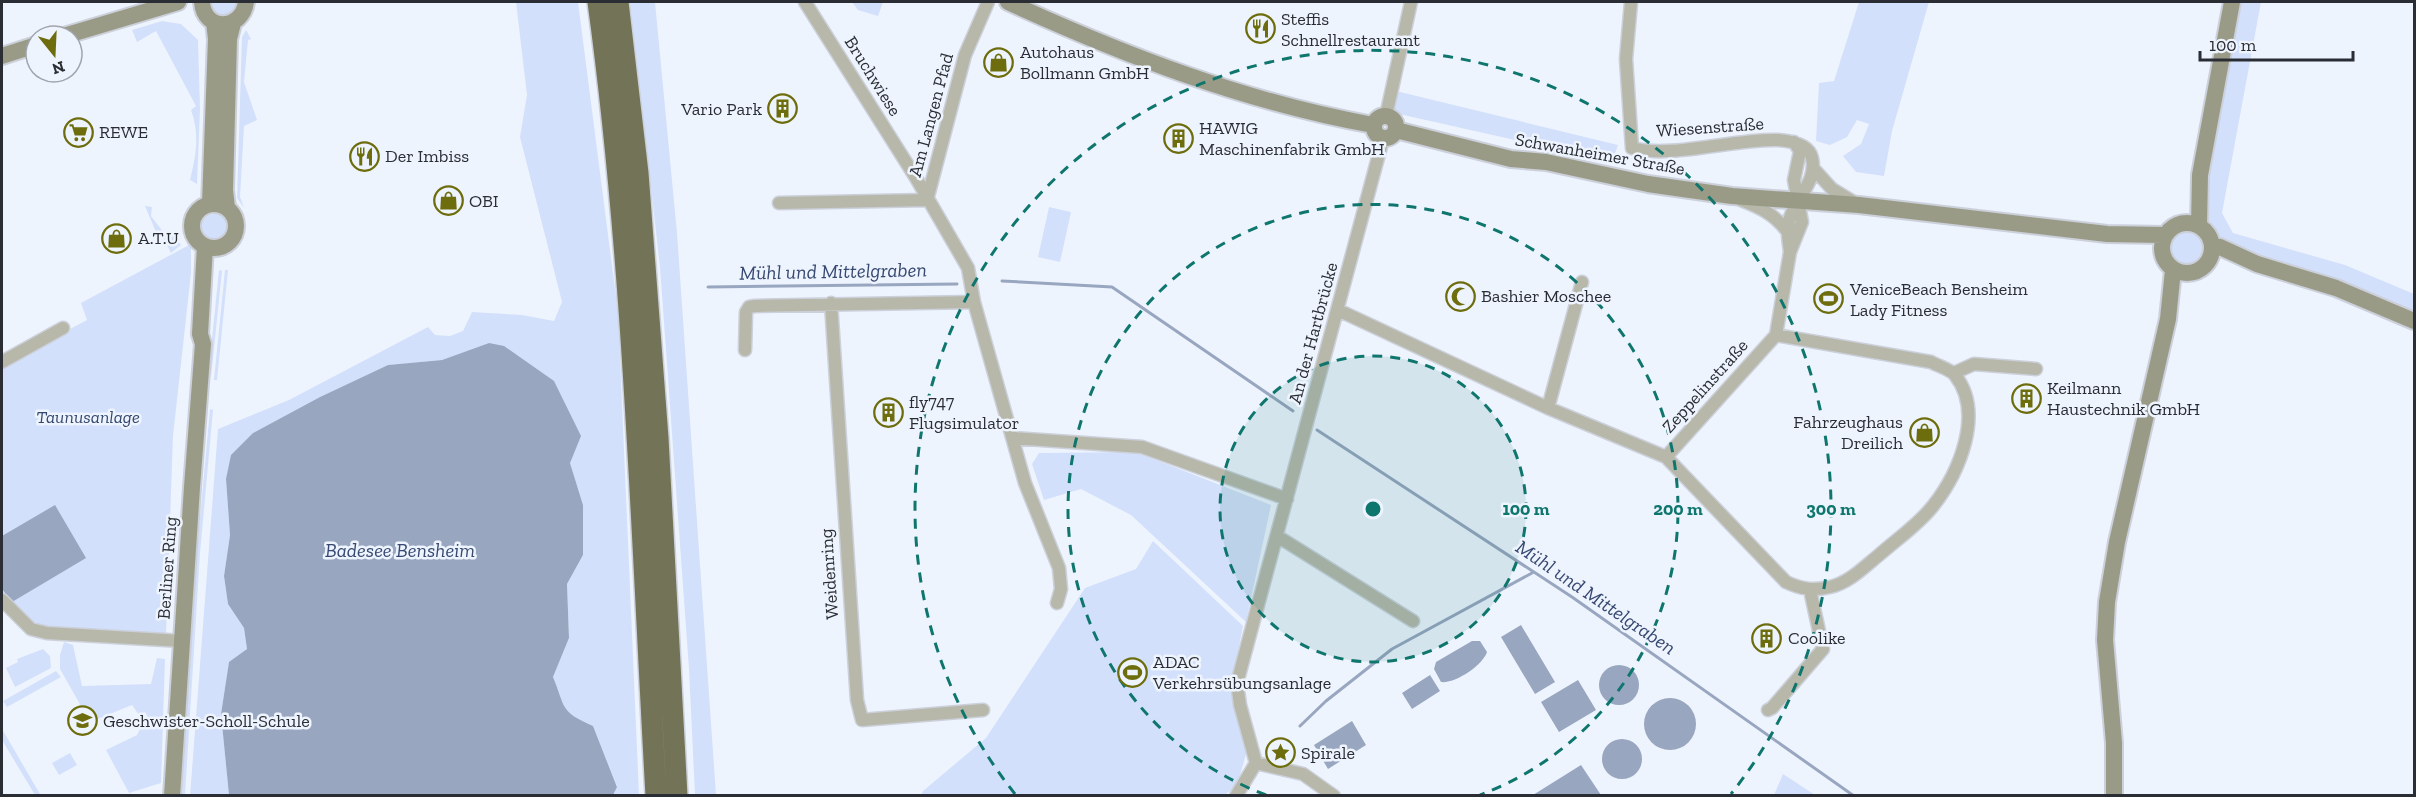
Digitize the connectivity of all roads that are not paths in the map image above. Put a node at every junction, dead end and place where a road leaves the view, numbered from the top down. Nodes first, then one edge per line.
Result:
1 (246, 2) edge
2 (598, 2) edge
3 (618, 2) edge
4 (805, 2) edge
5 (988, 2) edge
6 (1008, 2) edge
7 (1411, 2) edge
8 (1631, 2) edge
9 (2232, 2) edge
10 (165, 5) edge
11 (206, 12) edge
12 (233, 22) junction
13 (84, 30) edge
14 (24, 49) edge
15 (2, 56) edge
16 (1385, 127) junction
17 (1794, 142) junction
18 (1813, 168) junction
19 (1732, 196) junction
20 (927, 200) junction
21 (1799, 201) junction
22 (779, 203) dead end
23 (210, 204) junction
24 (1859, 206) junction
25 (227, 208) junction
26 (2191, 224) junction
27 (1787, 231) junction
28 (2163, 243) junction
29 (214, 247) junction
30 (1790, 252) junction
31 (2210, 253) junction
32 (2181, 272) junction
33 (1582, 282) dead end
34 (974, 302) junction
35 (831, 303) junction
36 (1338, 310) junction
37 (2415, 321) edge
38 (63, 328) dead end
39 (1776, 335) junction
40 (745, 350) dead end
41 (2, 362) edge
42 (2036, 369) dead end
43 (1954, 373) junction
44 (1548, 408) junction
45 (1013, 438) junction
46 (1666, 457) junction
47 (1287, 499) junction
48 (1277, 536) junction
49 (1810, 590) junction
50 (2, 600) edge
51 (1057, 603) dead end
52 (1413, 621) dead end
53 (182, 641) junction
54 (983, 710) dead end
55 (1768, 710) dead end
56 (1256, 763) junction
57 (172, 795) edge
58 (656, 795) edge
59 (677, 795) edge
60 (1236, 795) edge
61 (1334, 795) edge
62 (2114, 795) edge

1 - 12 street, Berliner Ring
2 - 58 highway
3 - 59 highway
4 - 20 street, Bruchwiese
5 - 20 street, Am Langen Pfad
6 - 16 street, Schwanheimer Straße
7 - 16 street, An der Hartbrücke
8 - 17 street, Wiesenstraße
9 - 26 street
10 - 11 street
10 - 13 street
11 - 12 street
11 - 23 street
12 - 25 street, Berliner Ring
14 - 15 street
16 - 19 street, Schwanheimer Straße
16 - 36 street, An der Hartbrücke
17 - 18 street
17 - 21 street
18 - 21 street
18 - 24 street
19 - 21 street, Schwanheimer Straße
19 - 27 street
20 - 22 street
20 - 34 street, Am Langen Pfad
21 - 24 street, Schwanheimer Straße
21 - 27 street
21 - 30 street
23 - 25 street
23 - 29 street, Berliner Ring
24 - 28 street, Schwanheimer Straße
25 - 29 street, Berliner Ring
26 - 28 street
26 - 31 street
27 - 30 street
28 - 32 street
29 - 53 street, Berliner Ring
30 - 39 street
31 - 32 street
31 - 37 street
32 - 62 street
33 - 44 street
34 - 35 street
34 - 45 street
35 - 40 street
35 - 54 street, Weidenring
36 - 44 street, Zeppelinstraße
36 - 47 street, An der Hartbrücke
38 - 41 street
39 - 43 street
39 - 46 street, Zeppelinstraße
42 - 43 street
43 - 49 street
44 - 46 street, Zeppelinstraße
45 - 47 street
45 - 51 street
46 - 49 street
47 - 48 street, An der Hartbrücke
48 - 52 street
48 - 56 street, An der Hartbrücke
49 - 55 street
50 - 53 street
53 - 57 street, Berliner Ring
56 - 60 street
56 - 61 street

